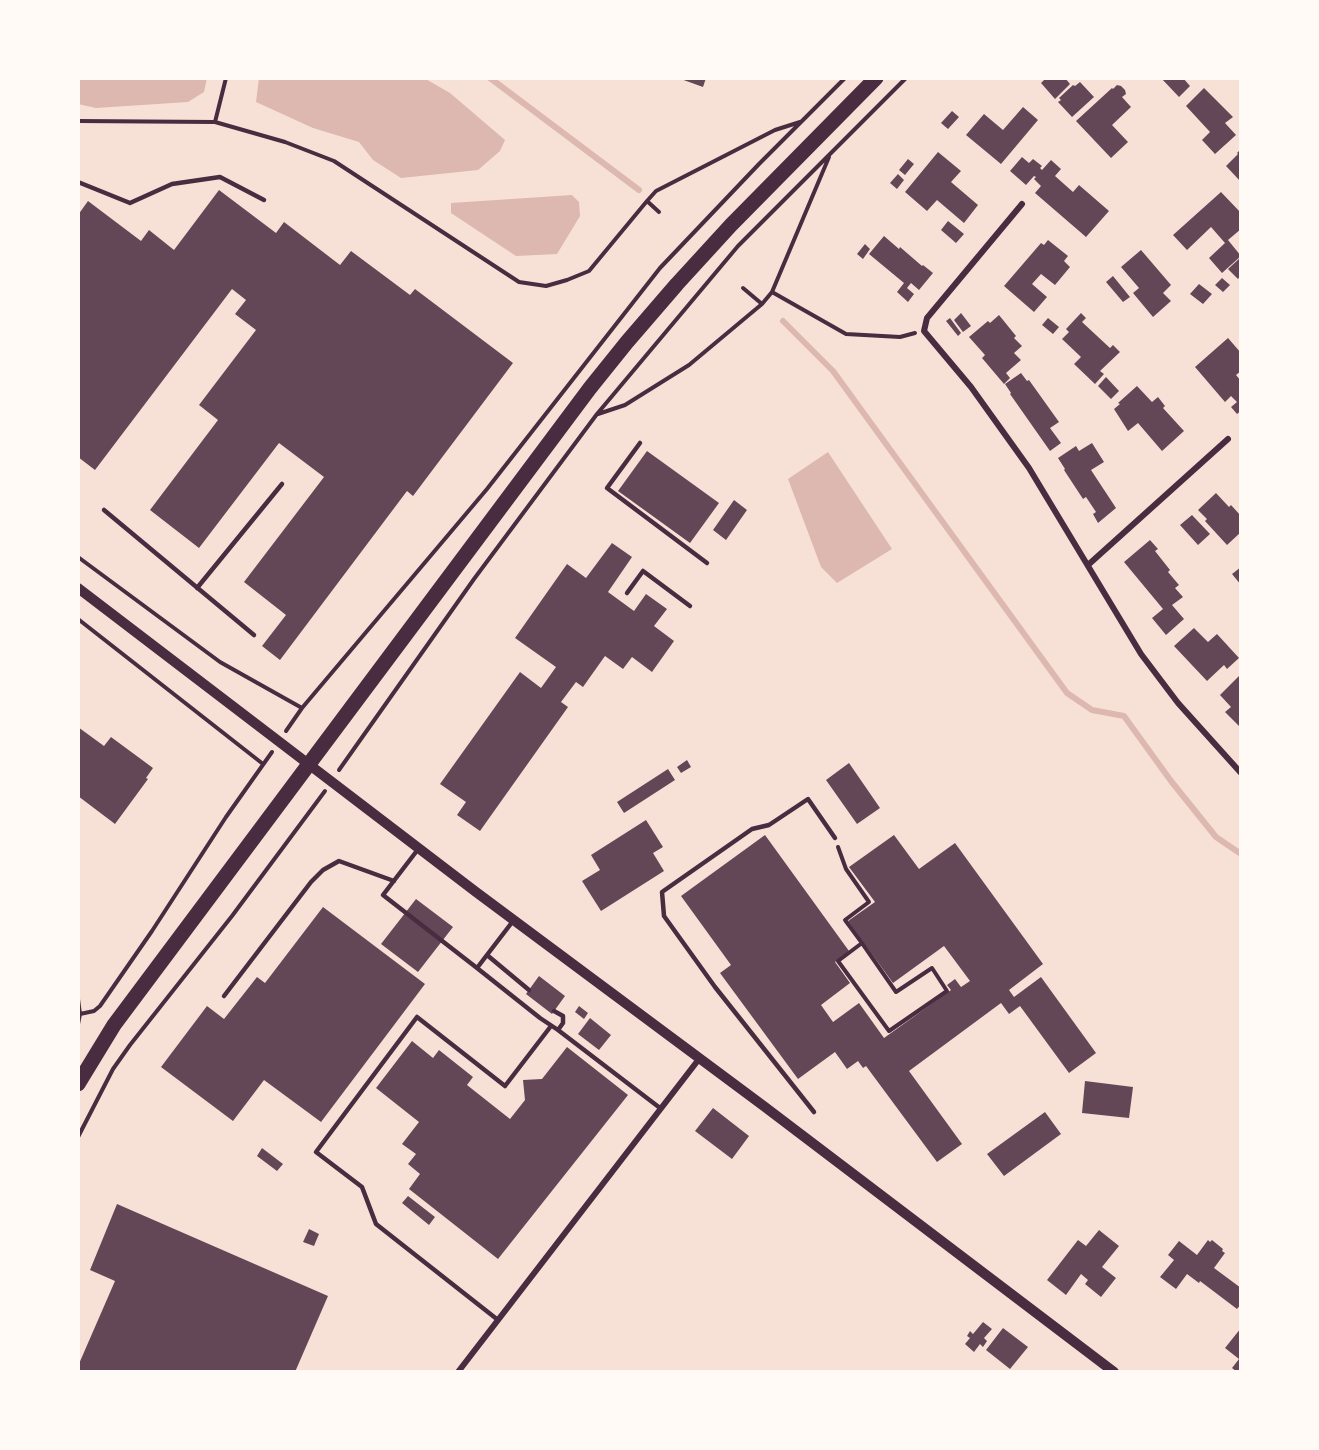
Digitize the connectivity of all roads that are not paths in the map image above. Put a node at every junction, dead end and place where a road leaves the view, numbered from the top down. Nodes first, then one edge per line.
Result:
1 (874, 79) edge
2 (78, 182) edge
3 (264, 200) dead end
4 (1022, 204) dead end
5 (1228, 439) dead end
6 (640, 443) dead end
7 (282, 483) dead end
8 (104, 510) dead end
9 (707, 563) dead end
10 (1088, 565) junction
11 (78, 588) edge
12 (197, 588) junction
13 (627, 593) dead end
14 (690, 606) dead end
15 (254, 635) dead end
16 (310, 765) junction
17 (1241, 773) edge
18 (835, 838) road end
19 (419, 848) junction
20 (394, 881) junction
21 (515, 920) junction
22 (487, 955) junction
23 (477, 968) junction
24 (529, 990) dead end
25 (224, 996) dead end
26 (554, 1011) dead end
27 (551, 1026) junction
28 (558, 1030) junction
29 (699, 1059) junction
30 (78, 1084) edge
31 (660, 1108) junction
32 (814, 1112) dead end
33 (498, 1320) junction
34 (458, 1372) edge
35 (1114, 1372) edge

1 - 16 main road
2 - 3 lane
4 - 10 street
5 - 10 street
6 - 9 lane
7 - 12 lane
8 - 12 lane
10 - 17 street
11 - 16 street
12 - 15 lane
13 - 14 lane
16 - 19 street
16 - 30 main road
18 - 32 lane
19 - 20 lane
19 - 21 street
20 - 23 lane
20 - 25 lane
21 - 22 lane
21 - 29 street
22 - 23 lane
22 - 24 lane
23 - 27 lane
26 - 28 lane
27 - 28 lane
27 - 33 lane
28 - 31 lane
29 - 31 street
29 - 35 street
31 - 33 street
33 - 34 street

